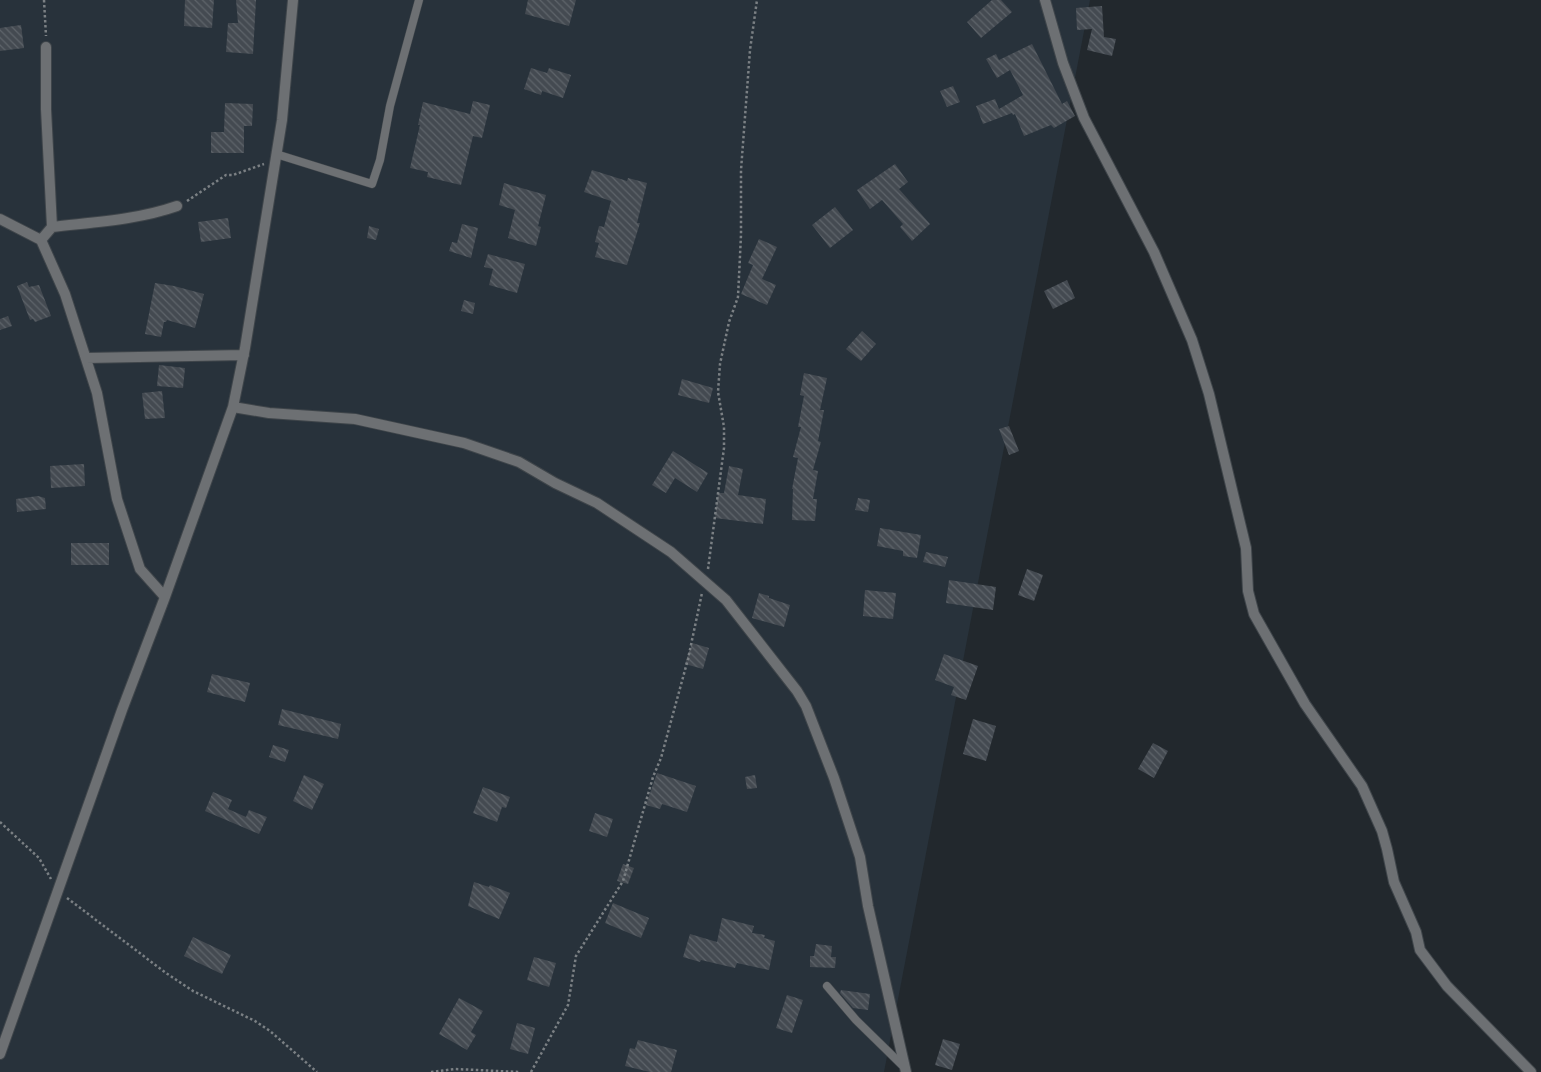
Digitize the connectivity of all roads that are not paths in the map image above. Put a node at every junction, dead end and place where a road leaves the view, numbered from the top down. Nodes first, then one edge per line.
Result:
1 (293, 0) edge
2 (419, 0) edge
3 (1044, 0) edge
4 (46, 47) road end
5 (275, 157) junction
6 (177, 206) road end
7 (0, 219) edge
8 (52, 227) junction
9 (41, 240) junction
10 (244, 355) junction
11 (86, 358) junction
12 (233, 407) junction
13 (165, 597) junction
14 (827, 986) dead end
15 (0, 1054) edge
16 (905, 1070) edge
17 (1531, 1072) edge

1 - 5 street
2 - 5 lane
3 - 17 street
4 - 8 street
5 - 10 street
6 - 8 street
7 - 9 street
8 - 9 street
9 - 11 street
10 - 11 street
10 - 12 street
11 - 13 street
12 - 13 street
12 - 16 street
13 - 15 street
14 - 16 lane

